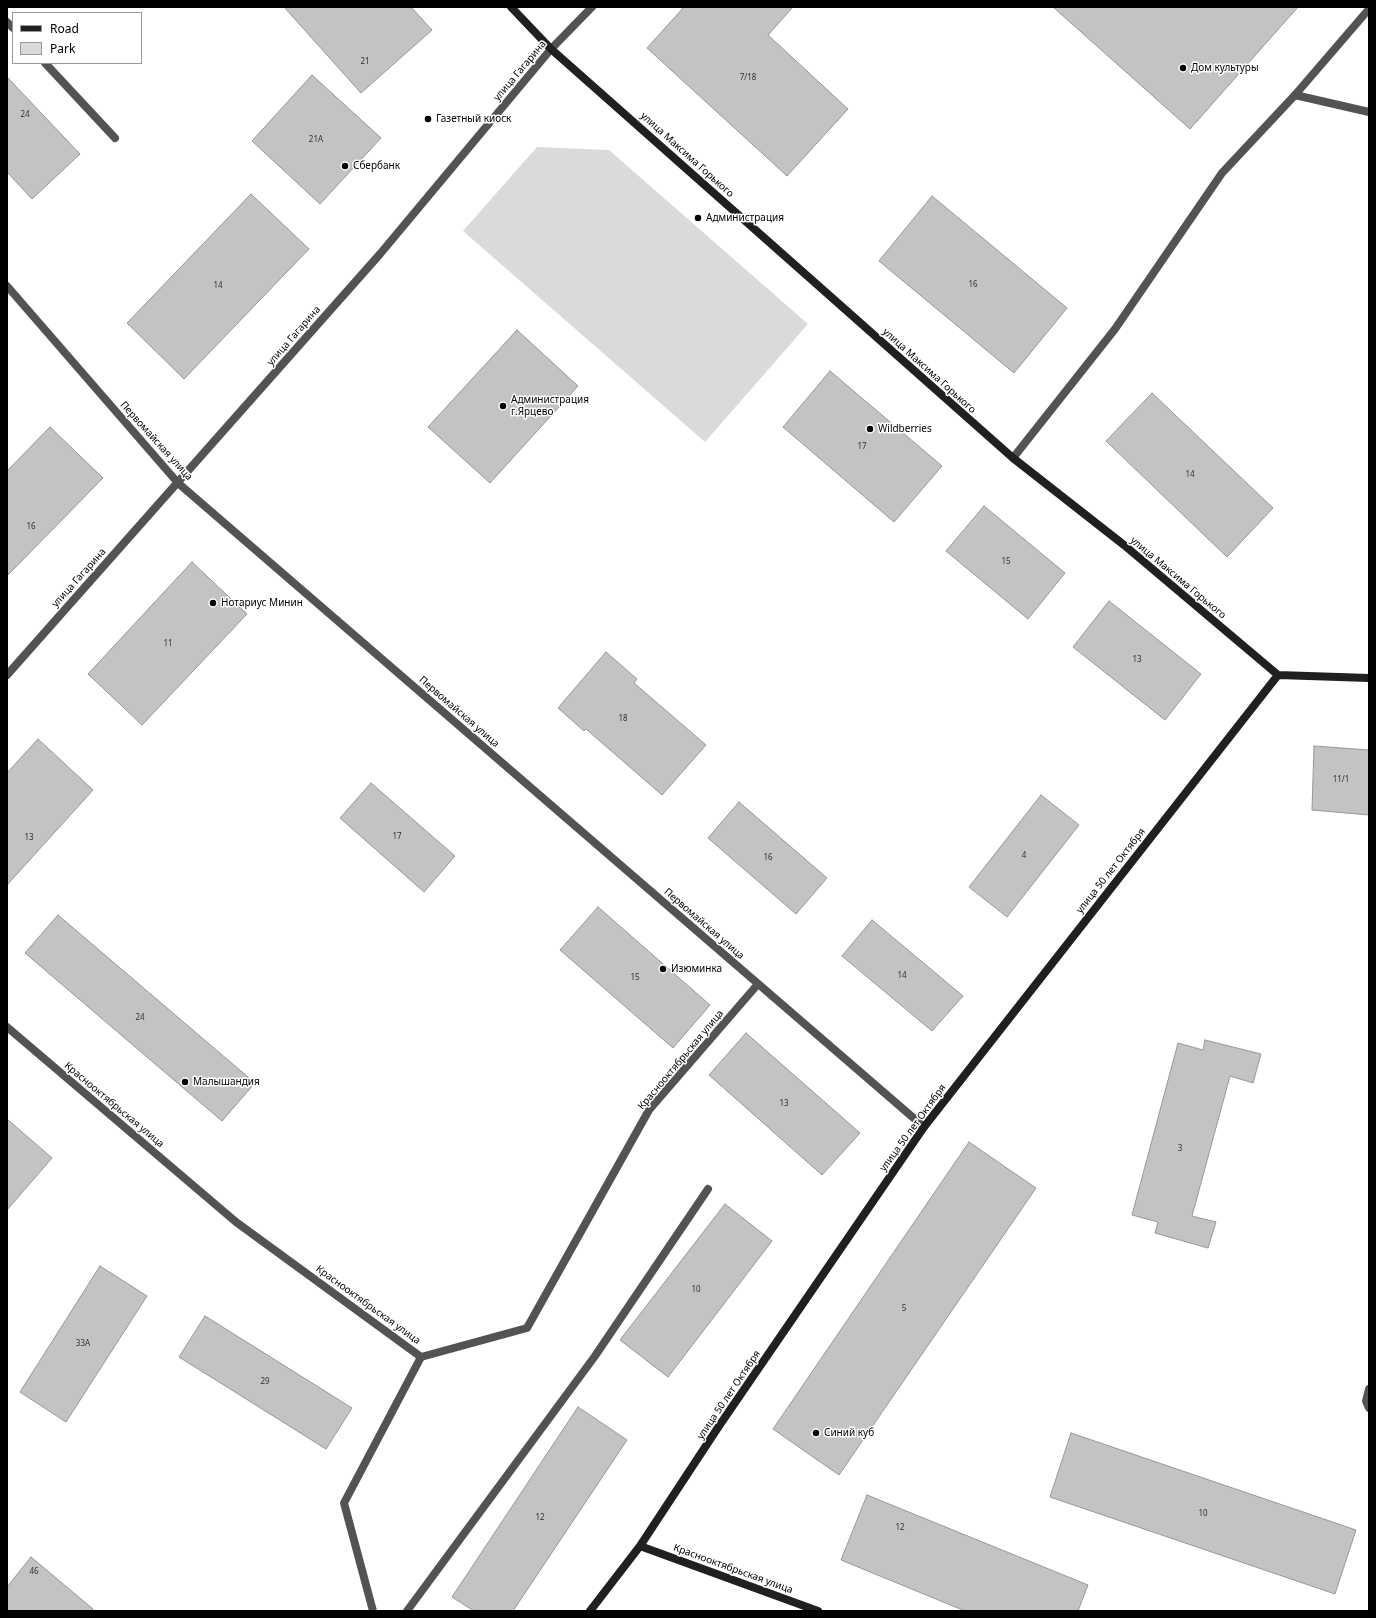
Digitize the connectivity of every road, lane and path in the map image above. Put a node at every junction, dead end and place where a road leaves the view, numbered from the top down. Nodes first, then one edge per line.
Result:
1 (511, 7) edge
2 (592, 7) edge
3 (1369, 9) edge
4 (551, 49) junction
5 (47, 64) edge
6 (1295, 95) junction
7 (1369, 112) edge
8 (115, 138) dead end
9 (7, 286) edge
10 (1013, 458) junction
11 (178, 483) junction
12 (7, 675) edge
13 (1278, 675) junction
14 (1369, 678) edge
15 (758, 984) junction
16 (7, 1027) edge
17 (924, 1127) junction
18 (708, 1189) dead end
19 (421, 1357) junction
20 (1369, 1388) edge
21 (1369, 1408) edge
22 (640, 1546) junction
23 (373, 1611) edge
24 (407, 1611) edge
25 (590, 1611) edge
26 (818, 1611) edge

1 - 4 street, улица Максима Горького
2 - 4 street, улица Гагарина
3 - 6 street
4 - 10 street, улица Максима Горького
4 - 11 street, улица Гагарина
5 - 8 street
6 - 7 street
6 - 10 street
9 - 11 street, Первомайская улица
10 - 13 street, улица Максима Горького
11 - 12 street, улица Гагарина
11 - 15 street, Первомайская улица
13 - 14 street
13 - 17 street, улица 50 лет Октября
15 - 17 street, Первомайская улица
15 - 19 street, Краснооктябрьская улица
16 - 19 street, Краснооктябрьская улица
17 - 22 street, улица 50 лет Октября
18 - 24 street
19 - 23 street
20 - 21 street
22 - 25 street, улица 50 лет Октября
22 - 26 street, Краснооктябрьская улица

